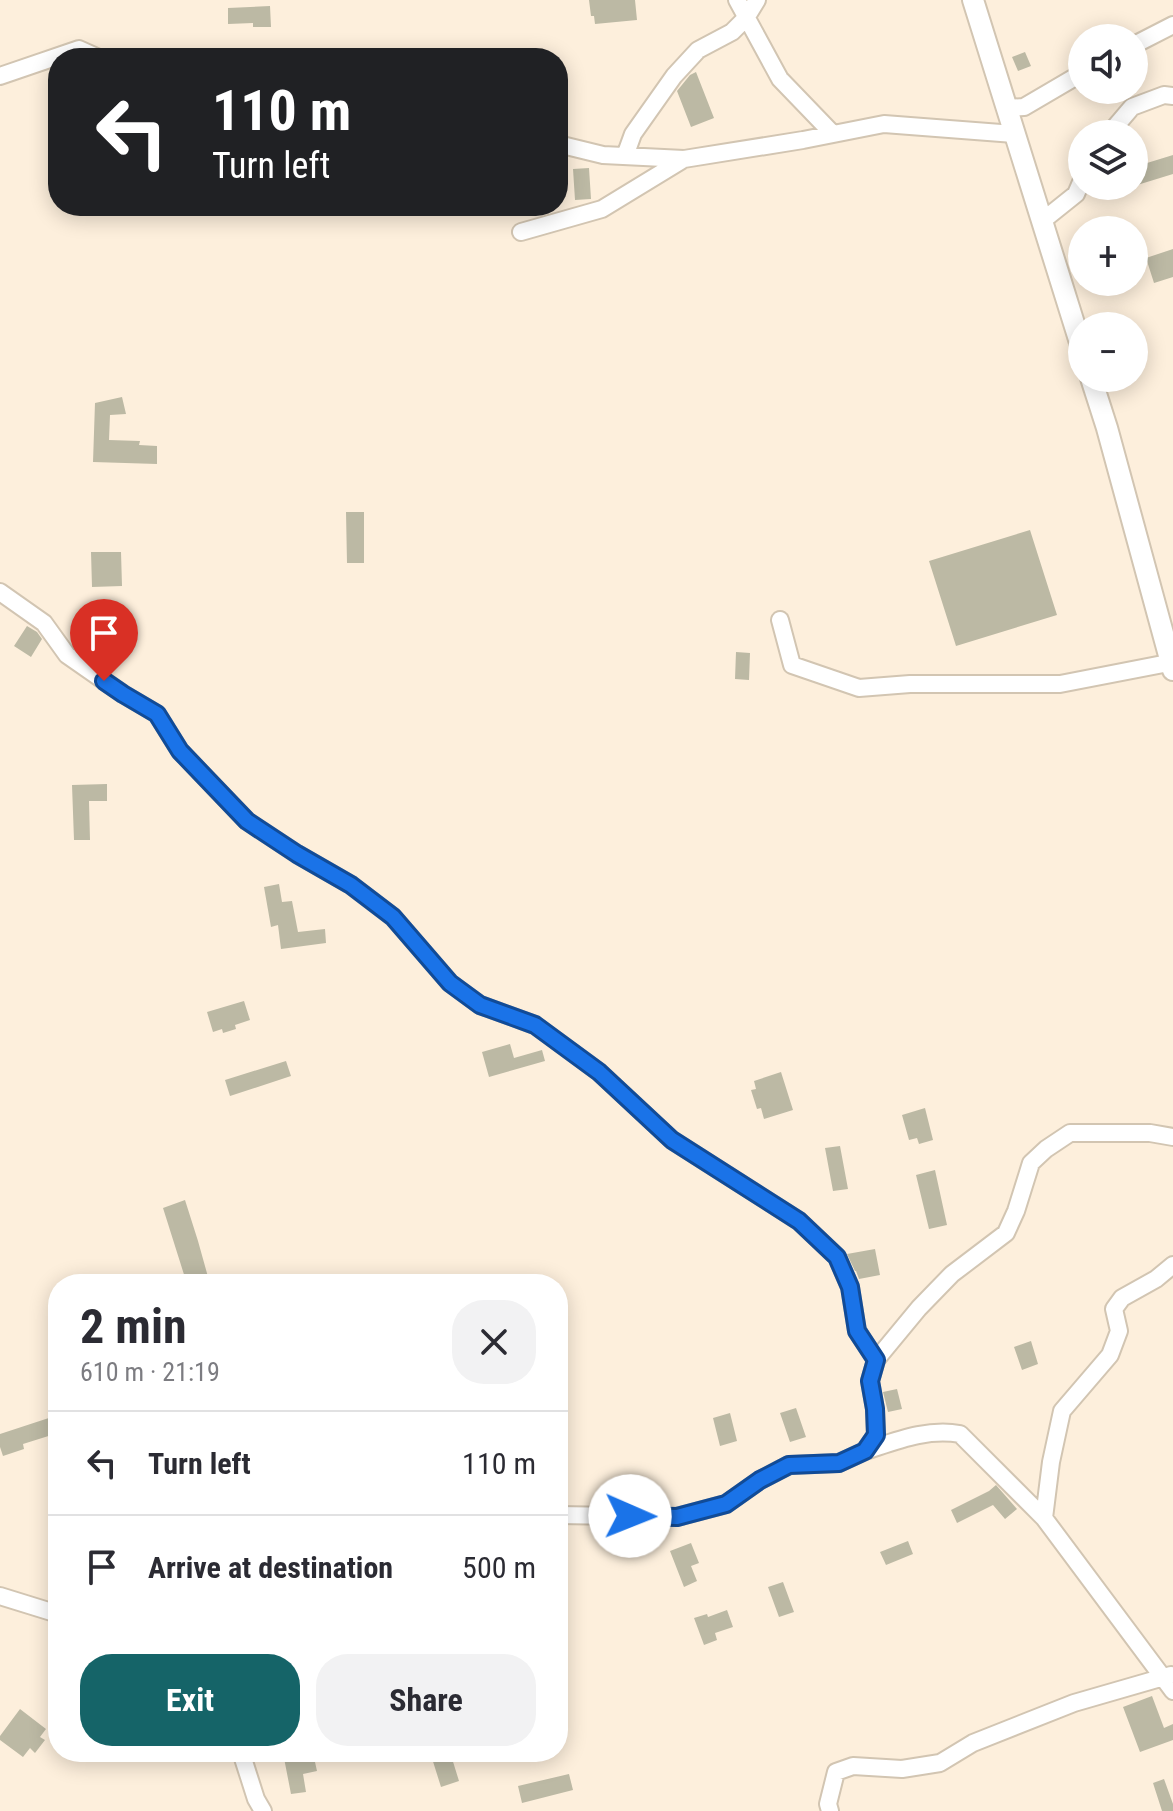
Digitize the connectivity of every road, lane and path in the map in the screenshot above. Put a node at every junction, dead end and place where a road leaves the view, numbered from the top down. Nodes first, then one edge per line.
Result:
1 (737, 0) edge
2 (757, 0) edge
3 (973, 0) edge
4 (746, 18) junction
5 (1173, 25) edge
6 (1148, 38) edge
7 (48, 60) edge
8 (0, 76) edge
9 (1068, 81) edge
10 (1170, 91) edge
11 (1006, 108) junction
12 (1121, 120) edge
13 (833, 134) junction
14 (1014, 134) junction
15 (568, 146) edge
16 (625, 156) junction
17 (684, 159) junction
18 (1068, 200) edge
19 (1041, 222) junction
20 (521, 232) dead end
21 (1070, 312) edge
22 (1095, 392) edge
23 (0, 592) edge
24 (780, 620) dead end
25 (1172, 665) edge
26 (1173, 1137) edge
27 (1173, 1265) edge
28 (876, 1360) junction
29 (865, 1451) junction
30 (568, 1515) edge
31 (1044, 1518) junction
32 (0, 1596) edge
33 (48, 1611) edge
34 (1168, 1676) edge
35 (1173, 1691) edge
36 (244, 1762) edge
37 (263, 1811) edge
38 (830, 1811) edge

1 - 4 street
2 - 4 street
3 - 11 street
4 - 13 street
4 - 16 street
5 - 6 street
7 - 8 street
9 - 11 street
10 - 12 street
11 - 14 street
13 - 14 street
13 - 17 street
14 - 19 street
15 - 16 street
16 - 17 street
17 - 20 street
18 - 19 street
19 - 21 street
22 - 25 street
23 - 28 street
24 - 25 street
26 - 28 street
27 - 31 street
28 - 29 street
29 - 30 street
29 - 31 street
31 - 34 street
32 - 33 street
34 - 35 street
34 - 38 street
36 - 37 street

